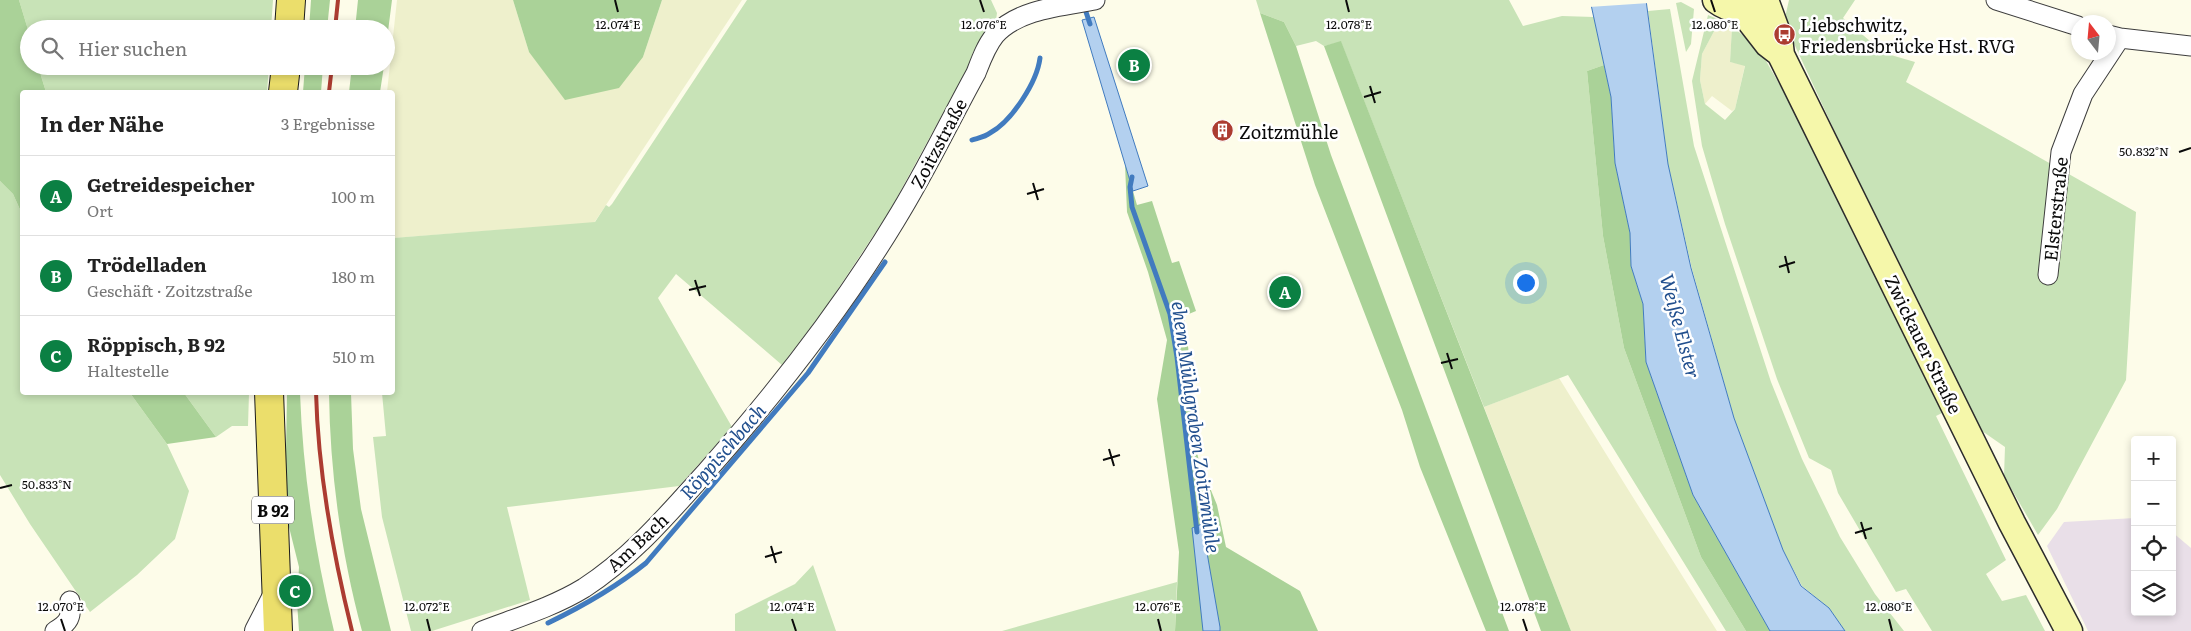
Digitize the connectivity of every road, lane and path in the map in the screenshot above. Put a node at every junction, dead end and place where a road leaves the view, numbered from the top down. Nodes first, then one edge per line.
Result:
1 (291, 0) edge
2 (1996, 0) edge
3 (1092, 1) edge
4 (1746, 2) edge
5 (290, 20) edge
6 (2071, 24) edge
7 (2116, 37) edge
8 (2191, 46) edge
9 (2101, 60) edge
10 (285, 75) edge
11 (283, 90) edge
12 (2048, 275) dead end
13 (816, 338) joint
14 (269, 395) edge
15 (277, 592) junction
16 (70, 601) dead end
17 (55, 631) edge
18 (257, 631) edge
19 (278, 631) edge
20 (482, 631) edge
21 (2069, 631) edge

1 - 5 main road
2 - 6 street
3 - 13 street, Zoitzstraße
4 - 21 main road, Zwickauer Straße
7 - 8 street
9 - 12 street, Elsterstraße
10 - 11 main road
13 - 20 street, Am Bach
14 - 15 main road, B 92
15 - 18 street
15 - 19 main road, B 92
16 - 17 street

